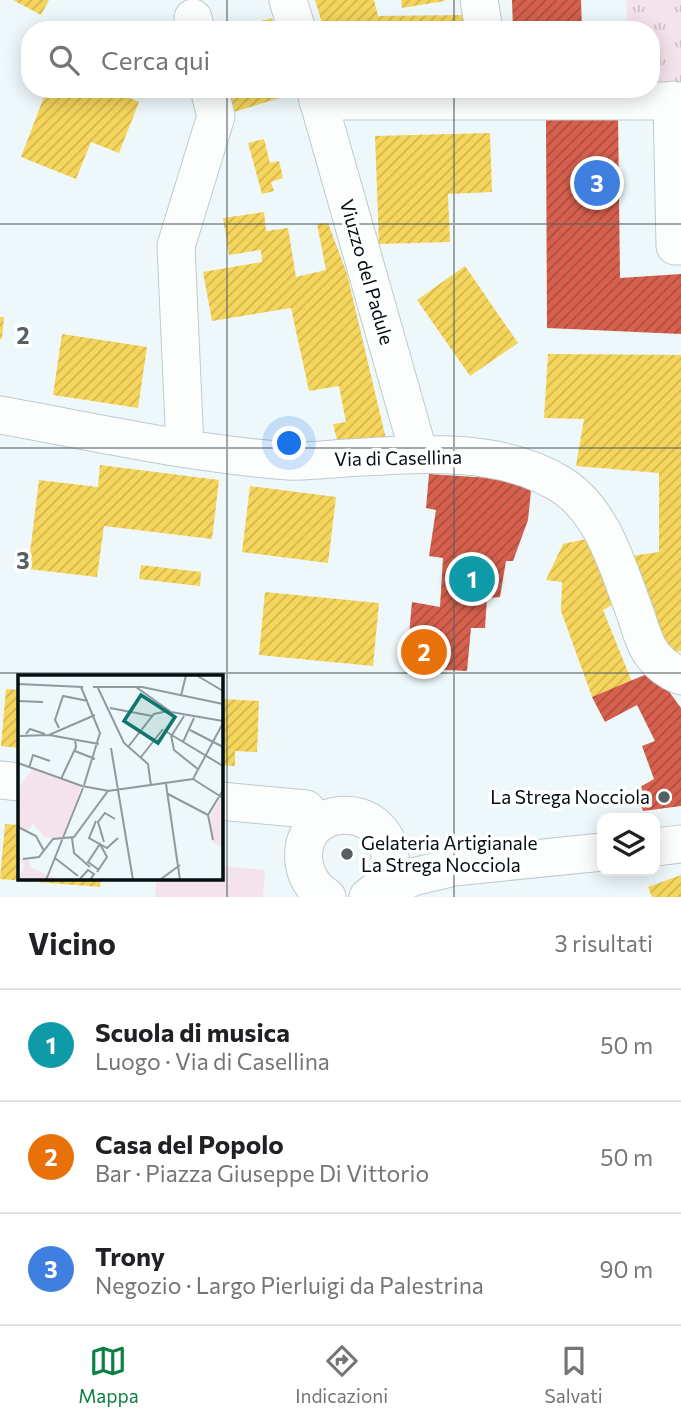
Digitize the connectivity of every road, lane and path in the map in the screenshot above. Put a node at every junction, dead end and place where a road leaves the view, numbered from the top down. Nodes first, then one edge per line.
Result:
1 (288, 0) edge
2 (479, 0) edge
3 (294, 21) edge
4 (482, 21) edge
5 (211, 98) edge
6 (318, 98) edge
7 (589, 98) edge
8 (677, 101) edge
9 (681, 246) edge
10 (0, 415) edge
11 (185, 448) junction
12 (419, 454) junction
13 (681, 676) edge
14 (0, 780) edge
15 (18, 782) edge
16 (222, 801) edge
17 (311, 817) junction
18 (386, 839) junction
19 (681, 844) edge
20 (660, 846) edge
21 (597, 853) edge
22 (454, 867) junction
23 (313, 890) edge
24 (369, 897) edge

1 - 3 street
2 - 4 street
5 - 11 street
6 - 12 street, Viuzzo del Padule
7 - 8 street
8 - 9 street
10 - 11 street, Via di Casellina
11 - 12 street, Via di Casellina
12 - 13 street, Via di Casellina
14 - 15 street
16 - 17 street
17 - 18 street
17 - 23 street
18 - 22 street
18 - 24 street
19 - 20 street
21 - 22 street
22 - 24 street

